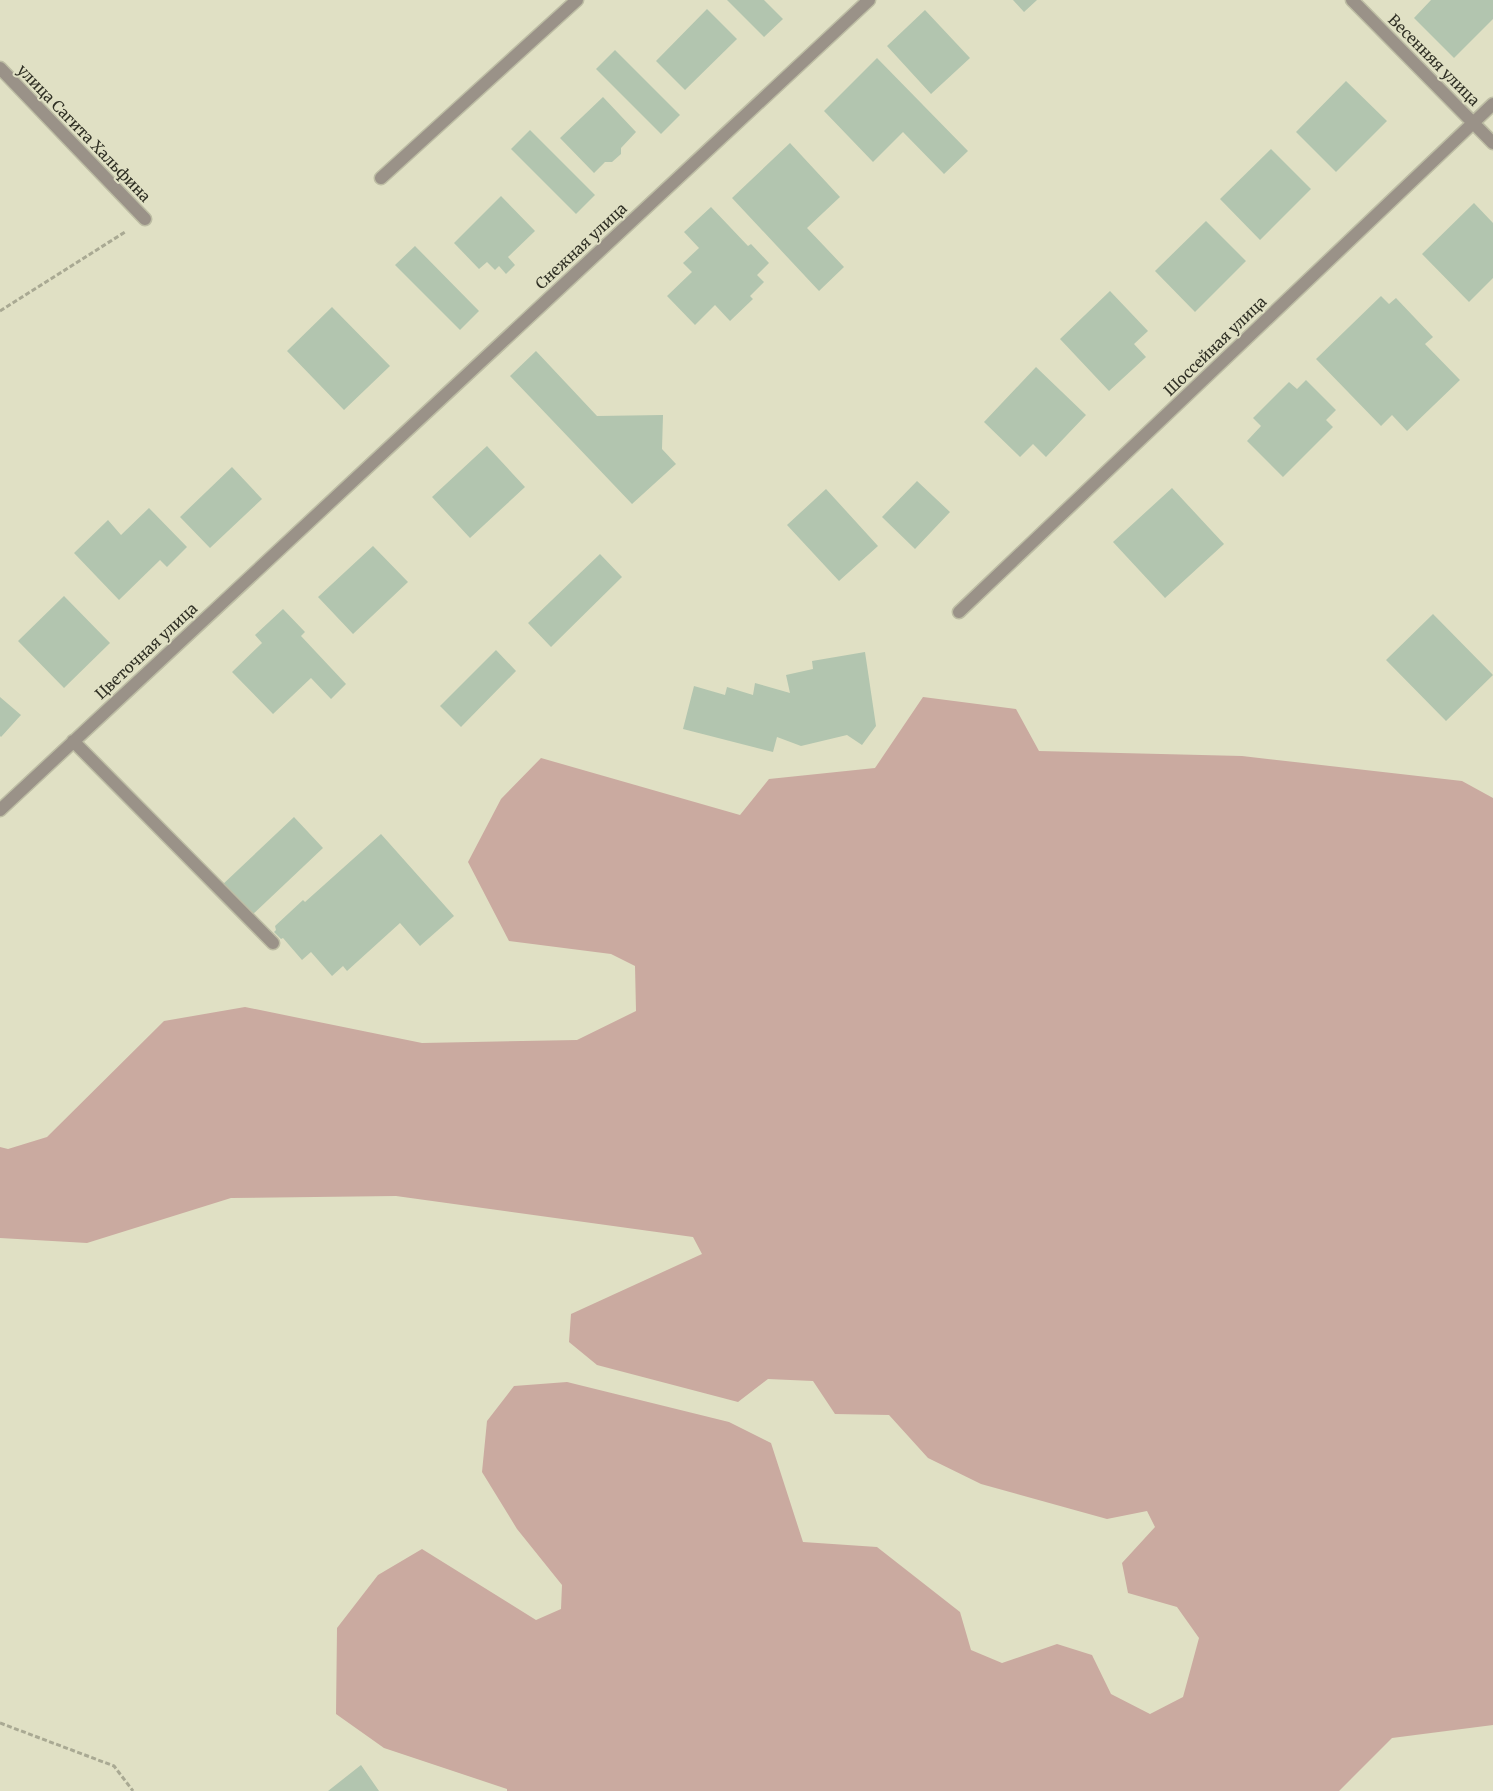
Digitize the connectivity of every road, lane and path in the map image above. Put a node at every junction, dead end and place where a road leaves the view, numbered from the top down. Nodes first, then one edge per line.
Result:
1 (577, 0) edge
2 (869, 0) edge
3 (1352, 0) edge
4 (0, 68) edge
5 (1493, 104) edge
6 (1474, 122) junction
7 (1493, 143) edge
8 (381, 178) dead end
9 (145, 220) joint
10 (0, 311) edge
11 (315, 516) joint
12 (959, 612) dead end
13 (73, 741) junction
14 (0, 810) edge
15 (272, 943) dead end
16 (0, 1723) edge
17 (133, 1791) edge

1 - 8 street
2 - 11 street, Снежная улица
3 - 6 street, Весенняя улица
4 - 9 street, улица Сагита Хальфина
5 - 6 street, Шоссейная улица
6 - 7 street, Весенняя улица
6 - 12 street, Шоссейная улица
9 - 10 path
11 - 13 street, Цветочная улица
13 - 14 street, Цветочная улица
13 - 15 street
16 - 17 path

